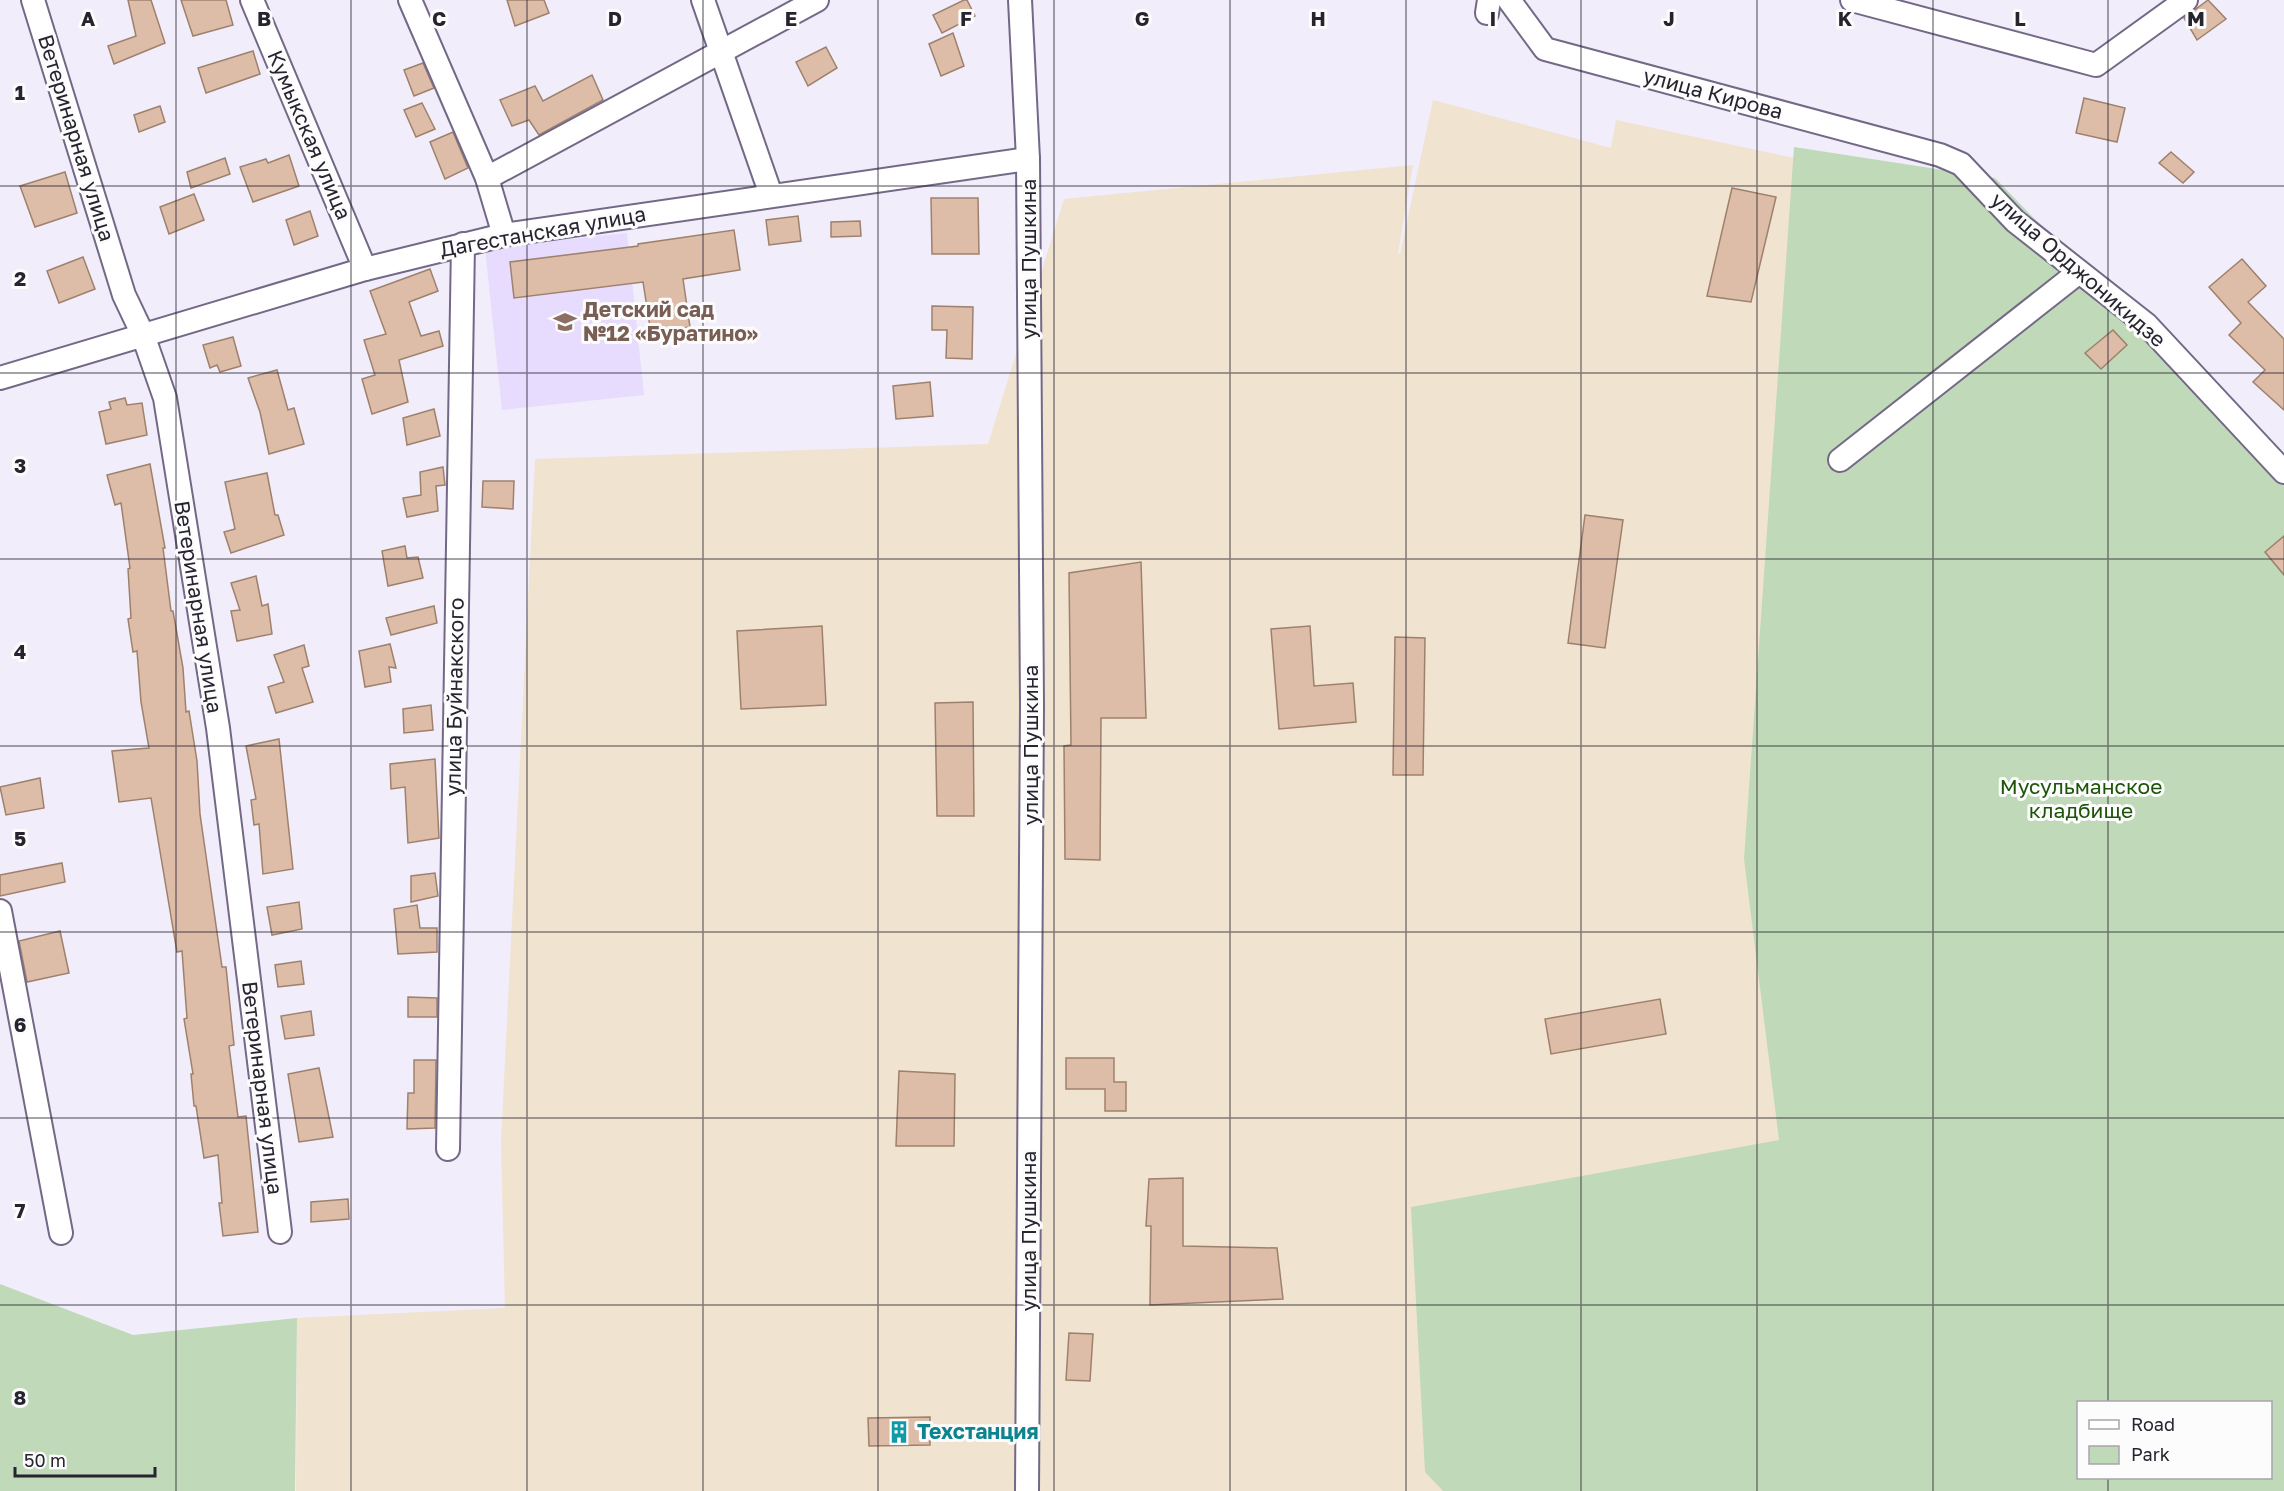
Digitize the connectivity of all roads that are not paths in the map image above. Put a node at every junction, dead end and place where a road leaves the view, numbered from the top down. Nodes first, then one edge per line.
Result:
1 (33, 0) edge
2 (252, 0) edge
3 (410, 0) edge
4 (703, 0) edge
5 (817, 0) edge
6 (1020, 0) edge
7 (1509, 0) edge
8 (1852, 0) edge
9 (2186, 0) edge
10 (722, 50) junction
11 (1940, 155) joint
12 (1028, 159) junction
13 (487, 178) junction
14 (771, 195) junction
15 (504, 235) junction
16 (463, 244) junction
17 (366, 269) junction
18 (2079, 272) junction
19 (143, 335) junction
20 (0, 378) edge
21 (1840, 459) dead end
22 (2284, 472) edge
23 (0, 911) edge
24 (448, 1149) dead end
25 (280, 1232) dead end
26 (61, 1233) dead end
27 (1027, 1491) edge

1 - 19 street, Ветеринарная улица
2 - 17 street, Кумыкская улица
3 - 13 street
4 - 10 street
5 - 10 street
6 - 12 street, улица Пушкина
7 - 11 street, улица Кирова
8 - 9 street
10 - 13 street
10 - 14 street
11 - 18 street, улица Орджоникидзе
12 - 14 street, Дагестанская улица
12 - 27 street, улица Пушкина
13 - 15 street
14 - 15 street, Дагестанская улица
15 - 16 street, Дагестанская улица
16 - 17 street, Дагестанская улица
16 - 24 street, улица Буйнакского
17 - 19 street, Дагестанская улица
18 - 21 street
18 - 22 street, улица Орджоникидзе
19 - 20 street, Дагестанская улица
19 - 25 street, Ветеринарная улица
23 - 26 street

